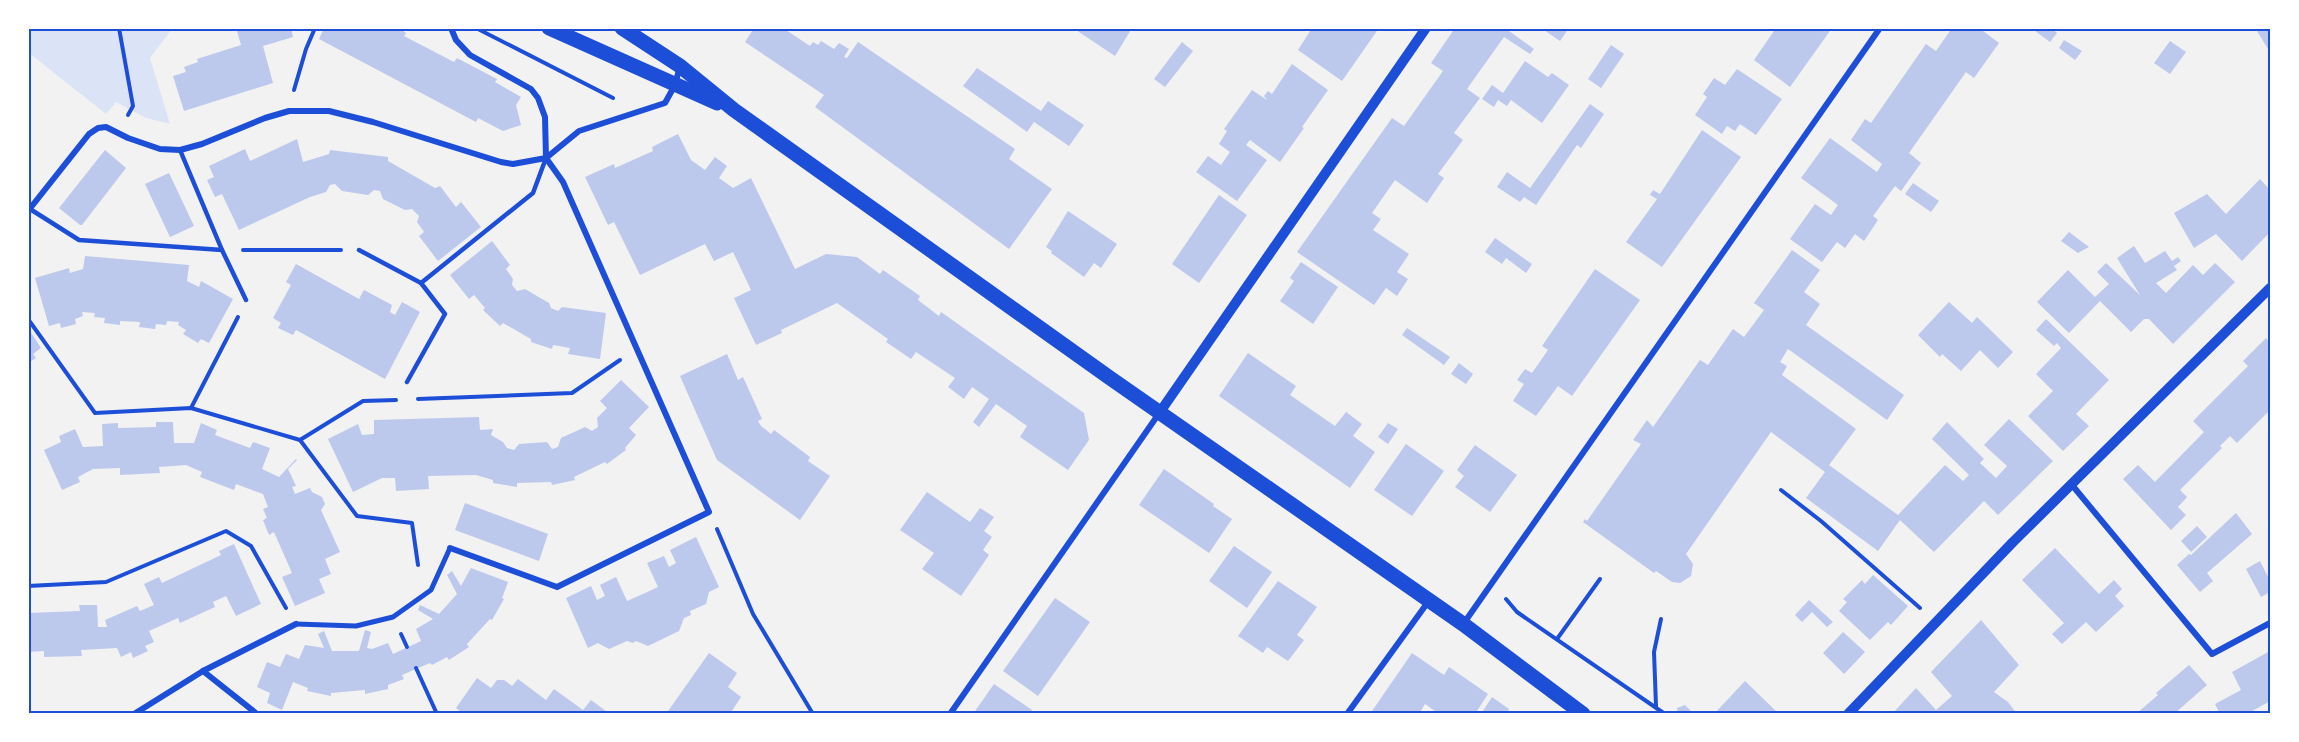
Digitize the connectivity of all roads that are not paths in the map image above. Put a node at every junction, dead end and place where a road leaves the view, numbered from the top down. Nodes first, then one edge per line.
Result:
1 (451, 28) edge
2 (549, 28) edge
3 (622, 28) edge
4 (1426, 28) edge
5 (1880, 28) edge
6 (680, 66) junction
7 (675, 86) junction
8 (734, 110) junction
9 (180, 150) junction
10 (546, 158) junction
11 (29, 210) edge
12 (222, 250) junction
13 (359, 250) road end
14 (421, 283) junction
15 (2271, 288) edge
16 (246, 300) road end
17 (407, 381) dead end
18 (1160, 412) junction
19 (2072, 485) junction
20 (450, 548) joint
21 (1428, 602) junction
22 (2271, 623) edge
23 (296, 624) joint
24 (1462, 624) junction
25 (203, 671) junction
26 (134, 714) edge
27 (257, 714) edge
28 (950, 714) edge
29 (1347, 714) edge
30 (1583, 714) edge
31 (1848, 714) edge

1 - 10 street
2 - 7 main road
3 - 6 main road
4 - 18 street
5 - 24 street
6 - 7 street
6 - 8 main road
7 - 8 main road
7 - 10 street
8 - 18 main road
9 - 10 street
9 - 11 street
9 - 12 lane
10 - 14 lane
10 - 20 street
11 - 12 lane
12 - 16 lane
13 - 14 lane
14 - 17 lane
15 - 19 street
18 - 21 main road
18 - 28 street
19 - 22 street
19 - 31 street
20 - 23 street
21 - 24 main road
21 - 29 street
23 - 25 street
24 - 30 main road
25 - 26 street
25 - 27 street

